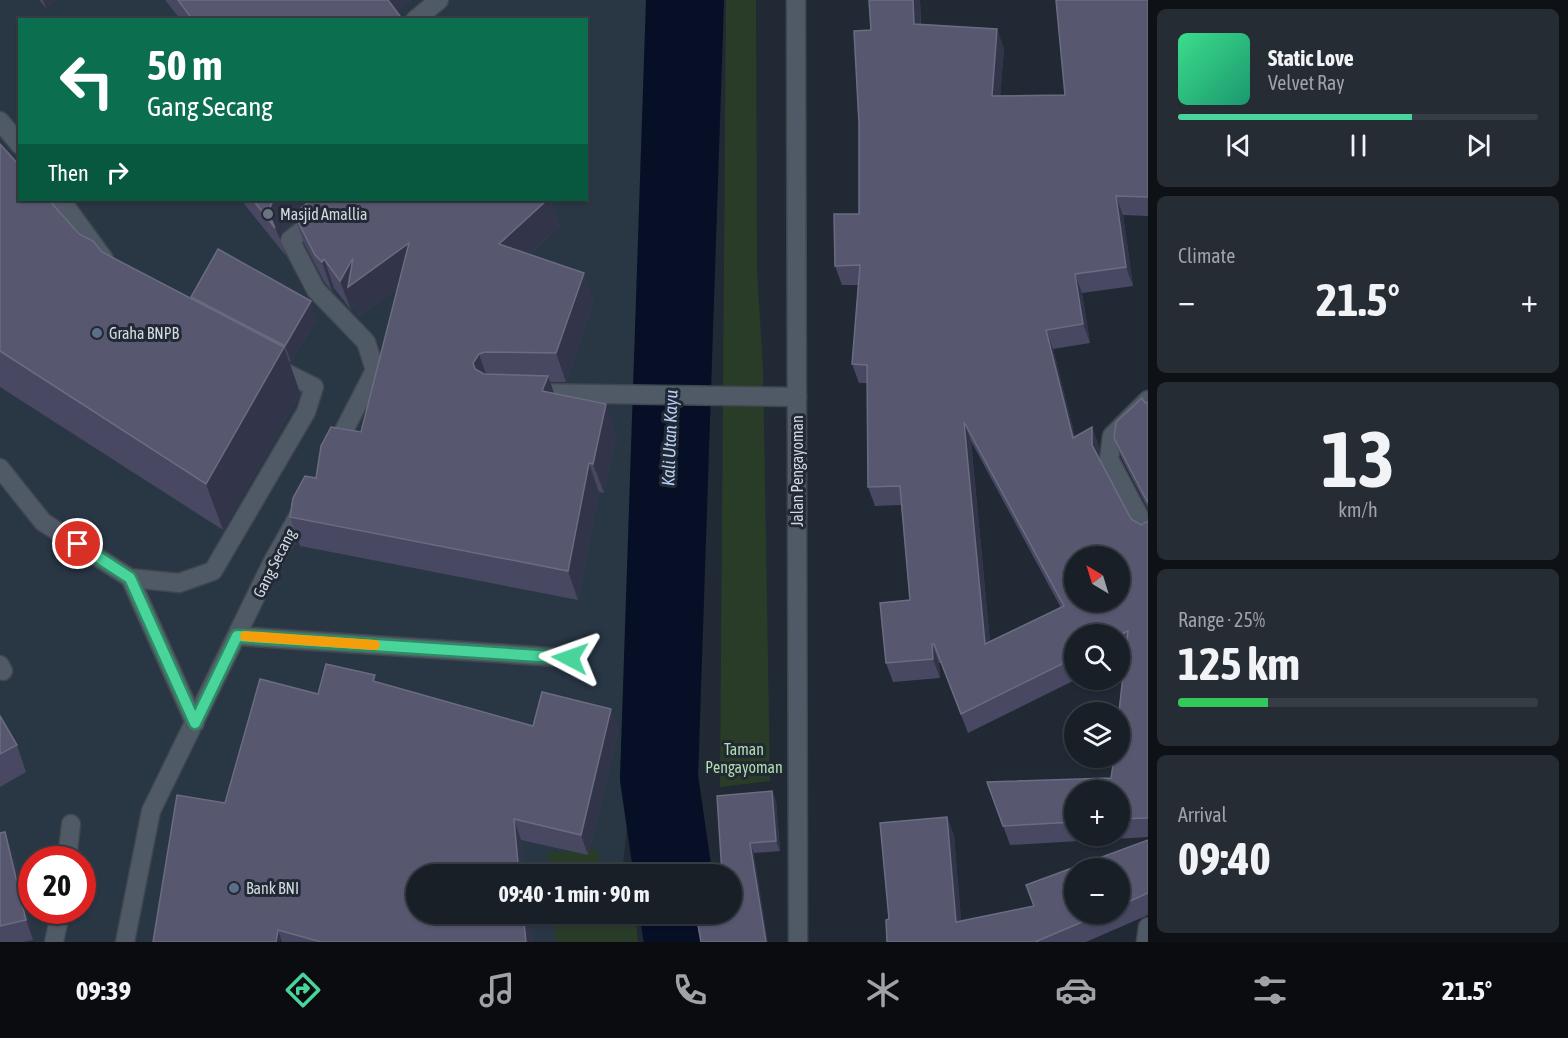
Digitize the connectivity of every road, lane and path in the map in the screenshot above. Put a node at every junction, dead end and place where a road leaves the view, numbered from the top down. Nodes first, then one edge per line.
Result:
1 (439, 0) edge
2 (796, 0) edge
3 (416, 18) edge
4 (0, 121) edge
5 (18, 143) edge
6 (62, 201) edge
7 (317, 219) edge
8 (112, 270) edge
9 (253, 356) edge
10 (519, 393) edge
11 (797, 397) junction
12 (1148, 400) edge
13 (326, 466) edge
14 (0, 468) edge
15 (315, 486) edge
16 (1148, 533) edge
17 (130, 578) junction
18 (237, 636) junction
19 (570, 658) dead end
20 (195, 723) junction
21 (71, 824) dead end
22 (69, 846) edge
23 (58, 924) edge
24 (1148, 927) edge
25 (54, 942) edge
26 (125, 942) edge
27 (798, 942) edge
28 (1146, 942) edge

1 - 3 street
2 - 11 street, Jalan Pengayoman
4 - 5 street
6 - 8 street
7 - 13 street
9 - 17 street
10 - 11 street
11 - 27 street, Jalan Pengayoman
12 - 16 street
14 - 17 street
15 - 18 street, Gang Secang
17 - 20 street
18 - 19 street
18 - 20 street, Gang Secang
20 - 26 street, Gang Secang
21 - 22 street
23 - 25 street
24 - 28 street

